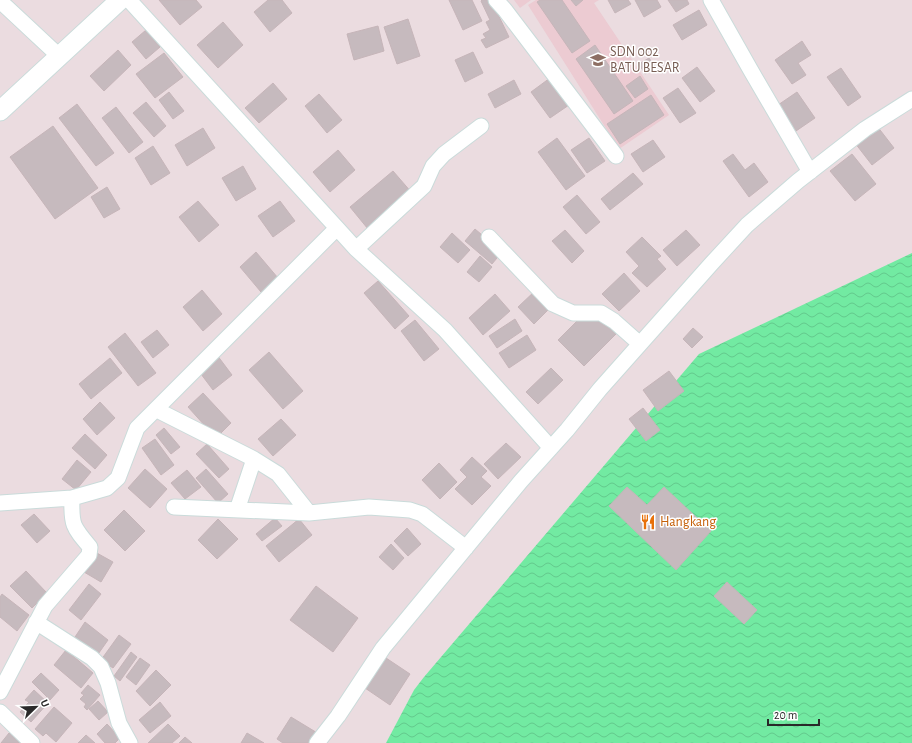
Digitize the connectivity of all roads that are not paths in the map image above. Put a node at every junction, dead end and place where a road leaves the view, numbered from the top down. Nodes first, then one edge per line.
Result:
1 (120, 0) edge
2 (129, 0) edge
3 (496, 0) edge
4 (711, 0) edge
5 (0, 1) edge
6 (59, 56) junction
7 (912, 99) edge
8 (0, 111) edge
9 (481, 126) dead end
10 (616, 156) dead end
11 (810, 172) junction
12 (337, 228) junction
13 (488, 237) dead end
14 (356, 249) junction
15 (640, 344) junction
16 (157, 410) junction
17 (551, 448) junction
18 (254, 459) junction
19 (72, 498) junction
20 (0, 503) edge
21 (174, 507) dead end
22 (237, 510) junction
23 (309, 513) junction
24 (466, 548) junction
25 (36, 622) junction
26 (0, 692) edge
27 (0, 712) edge
28 (32, 743) edge
29 (130, 743) edge
30 (318, 743) edge

1 - 6 street
2 - 12 street
3 - 10 street
4 - 11 street
5 - 6 street
6 - 8 street
7 - 11 street
9 - 14 street
11 - 15 street
12 - 14 street
12 - 16 street
13 - 15 street
14 - 17 street
15 - 17 street
16 - 18 street
16 - 19 street
17 - 24 street
18 - 22 street
18 - 23 street
19 - 20 street
19 - 25 street
21 - 22 street
22 - 23 street
23 - 24 street
24 - 30 street
25 - 26 street
25 - 29 street
27 - 28 street

